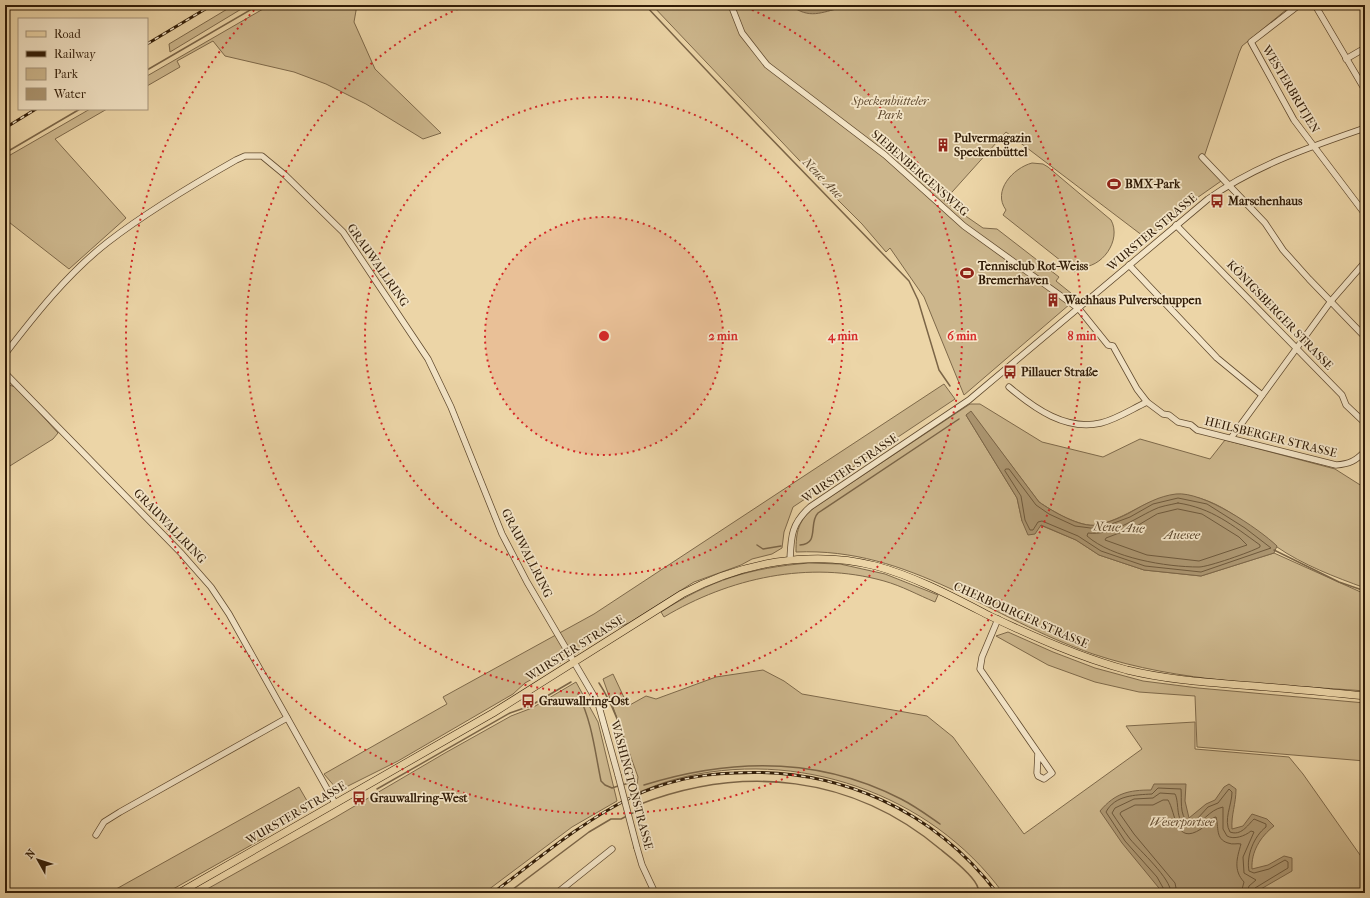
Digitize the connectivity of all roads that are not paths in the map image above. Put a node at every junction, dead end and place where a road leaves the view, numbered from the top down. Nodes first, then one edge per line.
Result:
1 (731, 5) edge
2 (1299, 5) edge
3 (1315, 5) edge
4 (1365, 48) edge
5 (1346, 59) junction
6 (1365, 90) edge
7 (1365, 128) edge
8 (1313, 146) junction
9 (1202, 157) dead end
10 (1228, 186) junction
11 (1365, 214) edge
12 (1176, 224) junction
13 (1365, 262) edge
14 (1129, 266) junction
15 (1331, 301) junction
16 (1079, 309) junction
17 (1365, 337) edge
18 (1296, 348) junction
19 (5, 354) edge
20 (5, 373) edge
21 (1009, 387) dead end
22 (1262, 395) junction
23 (1147, 402) junction
24 (1365, 423) edge
25 (1231, 438) junction
26 (1365, 451) edge
27 (790, 560) junction
28 (998, 619) junction
29 (574, 662) junction
30 (1365, 696) edge
31 (287, 718) junction
32 (1038, 753) dead end
33 (335, 803) junction
34 (96, 835) dead end
35 (612, 849) dead end
36 (179, 893) edge
37 (557, 893) edge
38 (655, 893) edge

1 - 16 street, SIEBENBERGENSWEG
2 - 8 street, WESTERBRITJEN
3 - 5 street
4 - 5 street
5 - 6 street
7 - 8 street, WURSTER STRASSE
8 - 10 street, WURSTER STRASSE
8 - 11 street, WESTERBRITJEN
9 - 10 street
10 - 12 street, WURSTER STRASSE
10 - 15 street
12 - 14 street, WURSTER STRASSE
12 - 18 street, KÖNIGSBERGER STRASSE
13 - 15 street
14 - 16 street, WURSTER STRASSE
14 - 22 street
15 - 17 street
15 - 18 street
16 - 23 street, HEILSBERGER STRASSE
16 - 27 street, WURSTER STRASSE
18 - 22 street
18 - 24 street, KÖNIGSBERGER STRASSE
19 - 29 street, GRAUWALLRING
20 - 31 street, GRAUWALLRING
21 - 23 street
22 - 25 street
23 - 25 street, HEILSBERGER STRASSE
25 - 26 street, HEILSBERGER STRASSE
27 - 28 main road, CHERBOURGER STRASSE
27 - 29 main road, WURSTER STRASSE
28 - 30 main road, CHERBOURGER STRASSE
28 - 32 street
29 - 33 main road, WURSTER STRASSE
29 - 38 street, WASHINGTONSTRASSE, bridge
31 - 33 street, GRAUWALLRING
31 - 34 street
33 - 36 main road, WURSTER STRASSE
35 - 37 street

